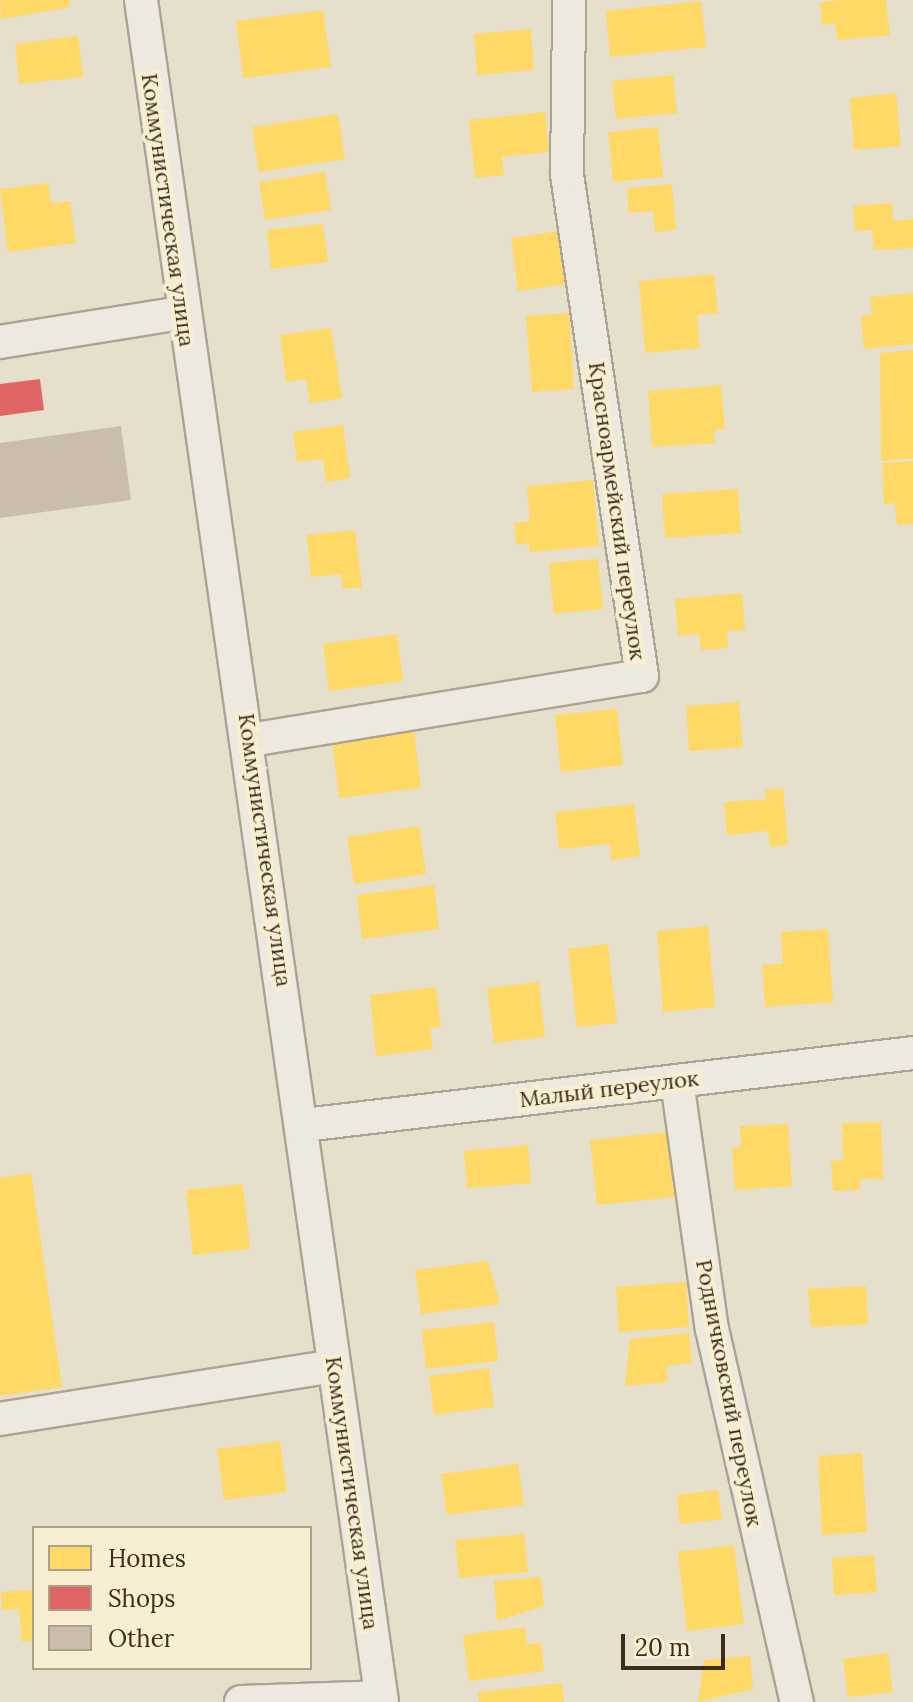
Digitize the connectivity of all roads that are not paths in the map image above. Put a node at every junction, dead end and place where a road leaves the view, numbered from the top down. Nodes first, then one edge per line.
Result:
1 (141, 0) edge
2 (569, 0) edge
3 (181, 313) junction
4 (0, 342) edge
5 (250, 740) junction
6 (913, 1053) edge
7 (677, 1081) junction
8 (304, 1125) junction
9 (333, 1366) junction
10 (0, 1419) edge
11 (382, 1699) edge
12 (241, 1702) edge
13 (797, 1702) edge

1 - 3 street, Коммунистическая улица
2 - 5 street, Красноармейский переулок
3 - 4 street
3 - 5 street, Коммунистическая улица
5 - 8 street, Коммунистическая улица
6 - 7 street, Малый переулок
7 - 8 street, Малый переулок
7 - 13 street, Родничковский переулок
8 - 9 street, Коммунистическая улица
9 - 10 street
9 - 11 street, Коммунистическая улица
11 - 12 street

